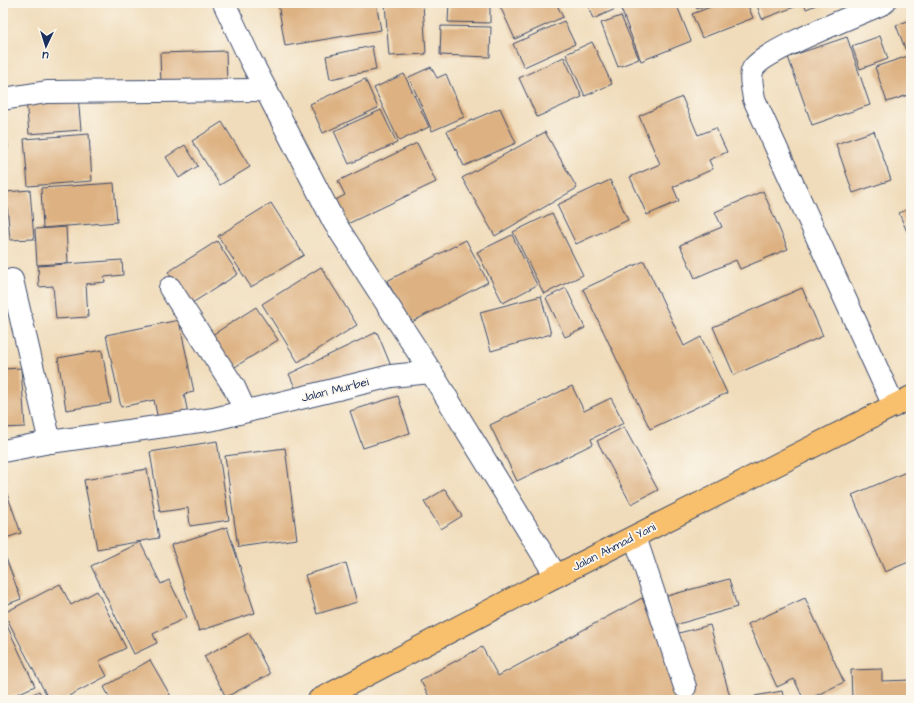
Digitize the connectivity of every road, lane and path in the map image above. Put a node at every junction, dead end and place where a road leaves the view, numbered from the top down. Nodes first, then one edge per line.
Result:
1 (224, 3) edge
2 (884, 3) edge
3 (266, 90) junction
4 (3, 99) edge
5 (12, 280) dead end
6 (170, 288) dead end
7 (430, 372) junction
8 (902, 402) edge
9 (245, 411) junction
10 (50, 442) junction
11 (3, 451) edge
12 (634, 537) junction
13 (556, 576) junction
14 (685, 687) dead end
15 (318, 700) edge

1 - 3 street
2 - 8 street
3 - 4 street
3 - 7 street
5 - 10 street
6 - 9 street
7 - 9 street, Jalan Murbei
7 - 13 street
8 - 12 highway, Jalan Ahmad Yani
9 - 10 street, Jalan Murbei
10 - 11 street, Jalan Murbei
12 - 13 highway, Jalan Ahmad Yani
12 - 14 street
13 - 15 highway, Jalan Ahmad Yani

